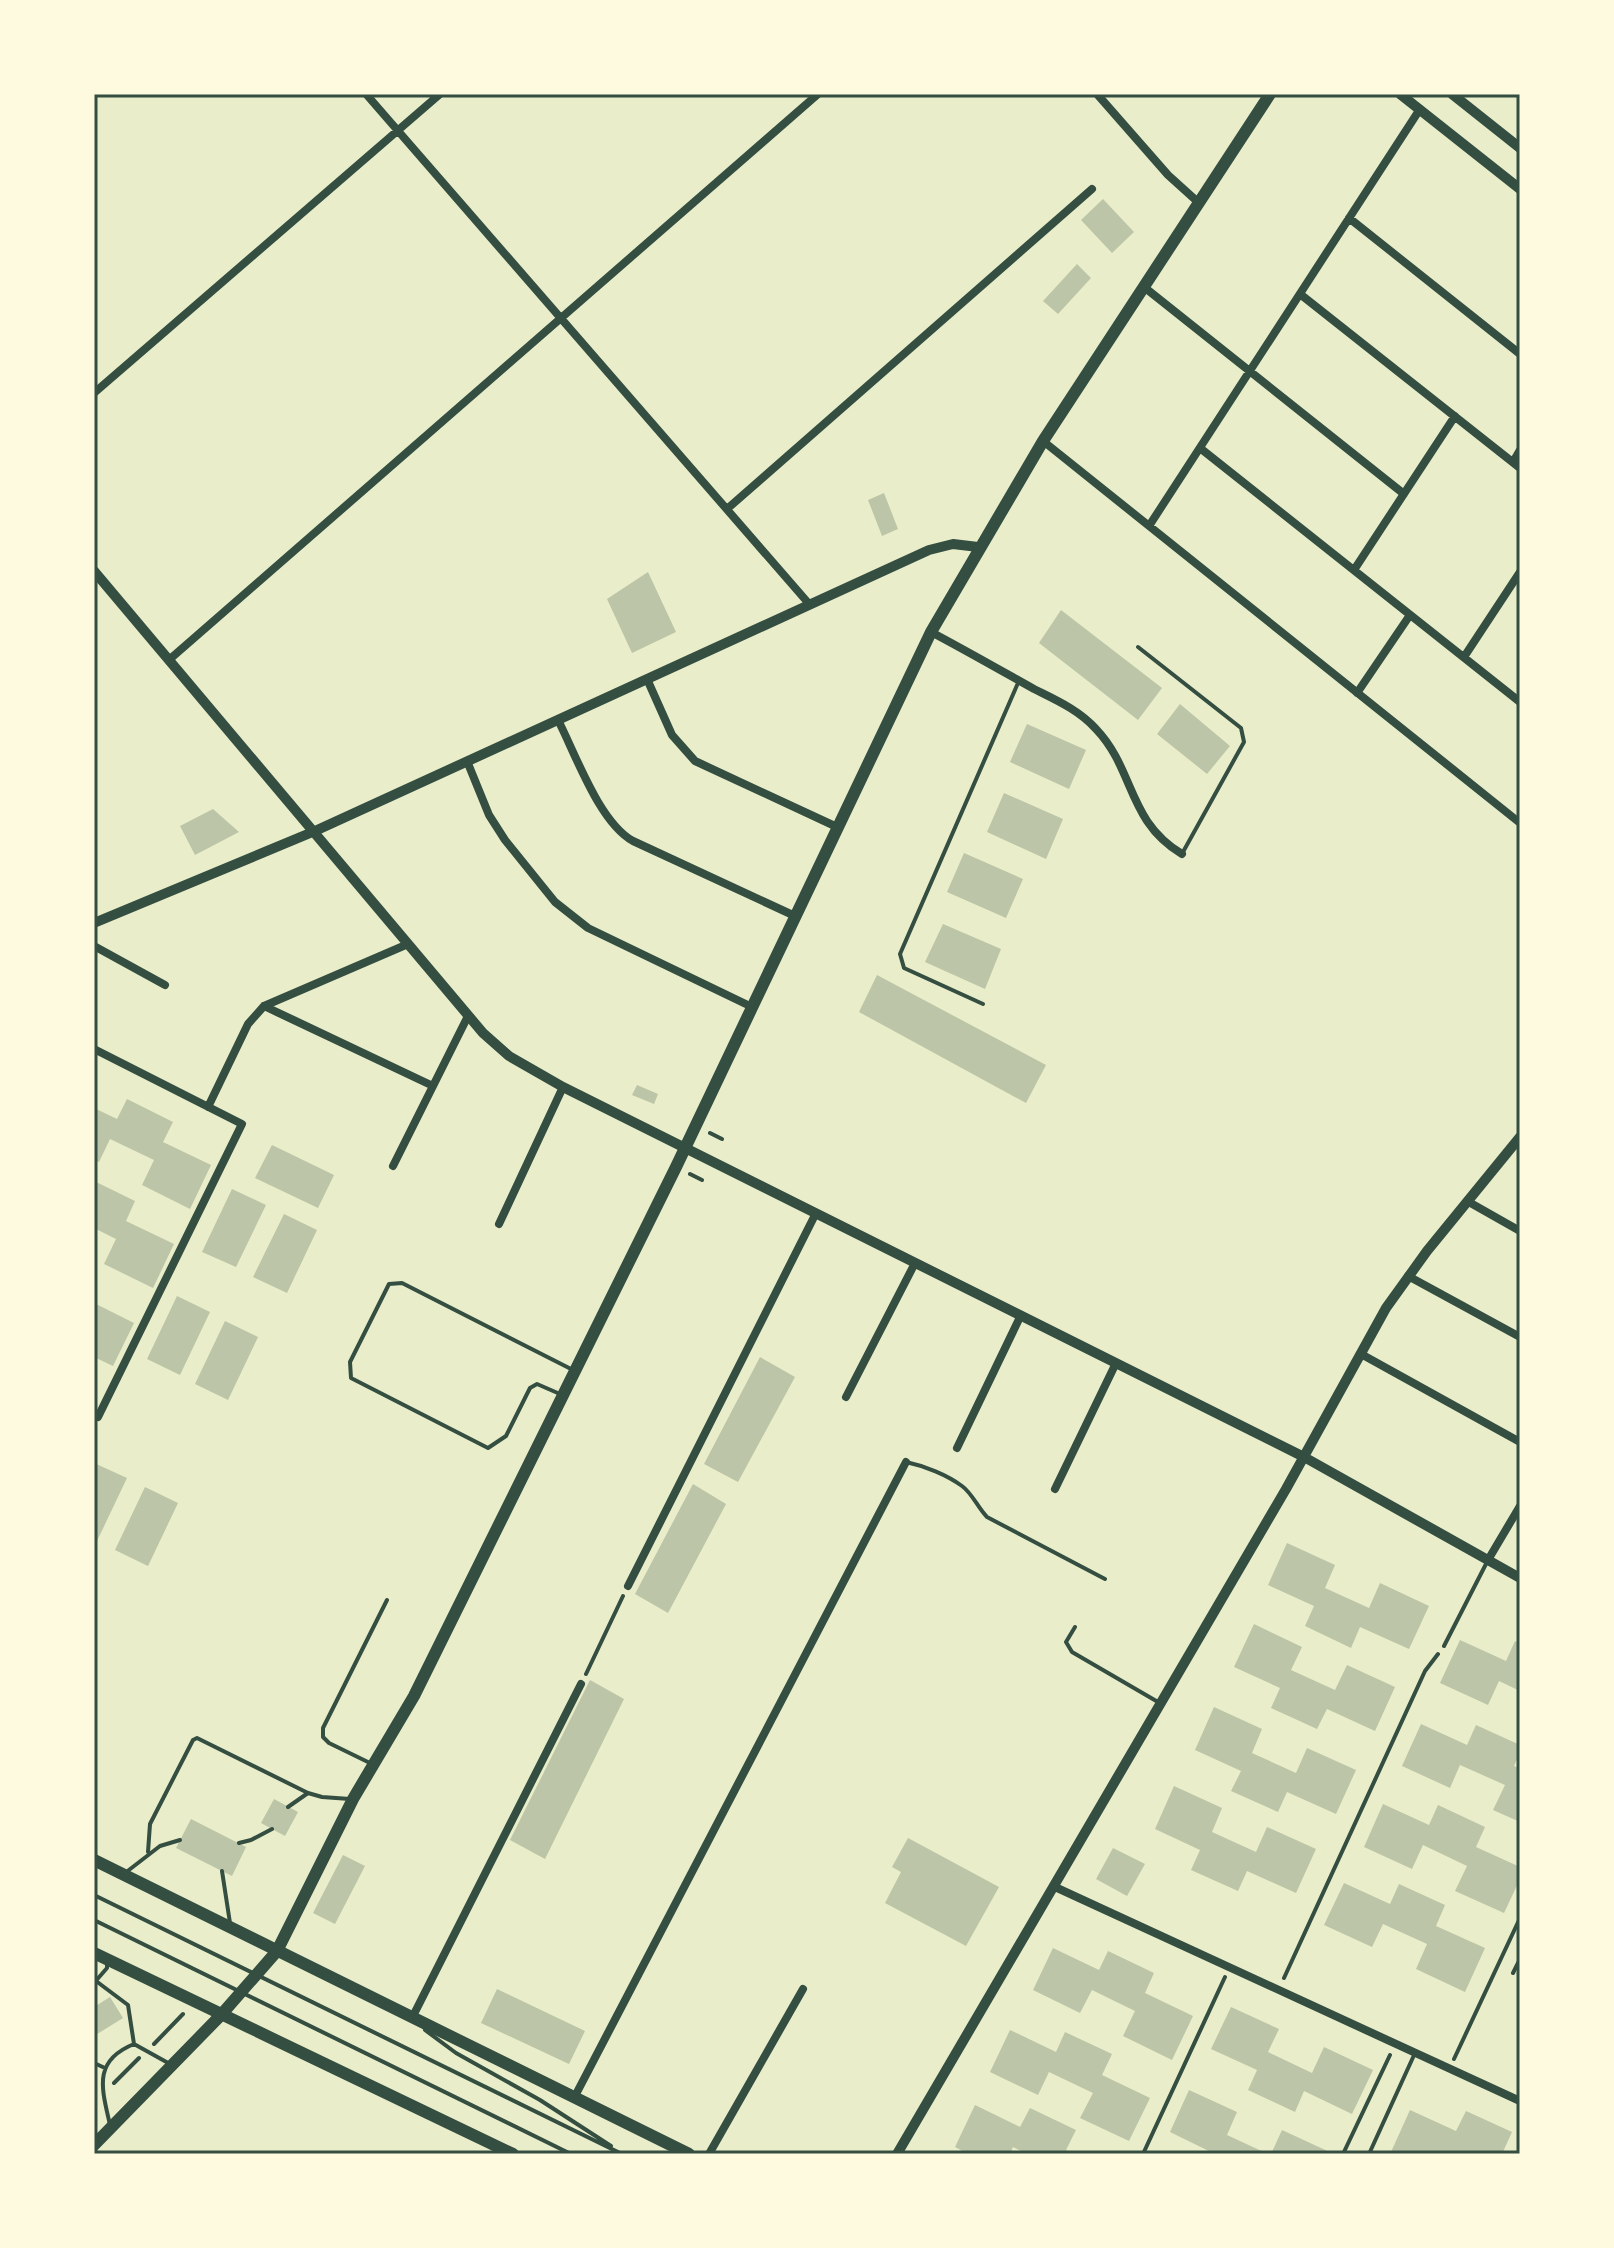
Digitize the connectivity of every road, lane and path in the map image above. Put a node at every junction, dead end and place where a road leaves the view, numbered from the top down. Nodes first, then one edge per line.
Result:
1 (366, 94) edge
2 (440, 94) edge
3 (818, 94) edge
4 (1270, 94) edge
5 (1400, 94) edge
6 (1452, 94) edge
7 (1102, 96) edge
8 (1420, 109) junction
9 (398, 131) junction
10 (1520, 148) edge
11 (1092, 189) dead end
12 (1520, 189) edge
13 (1199, 203) junction
14 (1349, 218) junction
15 (1144, 287) junction
16 (1300, 294) junction
17 (561, 318) junction
18 (1520, 354) edge
19 (1250, 371) junction
20 (94, 393) edge
21 (1455, 416) junction
22 (1043, 441) junction
23 (1200, 448) junction
24 (1520, 450) edge
25 (1516, 465) edge
26 (1404, 494) junction
27 (727, 509) junction
28 (1149, 526) junction
29 (978, 547) junction
30 (1354, 570) junction
31 (94, 571) edge
32 (1518, 578) edge
33 (810, 605) junction
34 (1410, 615) junction
35 (931, 632) junction
36 (1138, 647) dead end
37 (1464, 657) junction
38 (170, 659) junction
39 (647, 679) junction
40 (1019, 680) junction
41 (1357, 693) junction
42 (1520, 702) edge
43 (558, 720) junction
44 (467, 761) junction
45 (1520, 823) edge
46 (837, 827) junction
47 (315, 831) junction
48 (1182, 854) joint
49 (795, 916) junction
50 (94, 923) edge
51 (408, 944) junction
52 (94, 946) edge
53 (165, 985) dead end
54 (983, 1004) dead end
55 (264, 1006) junction
56 (752, 1007) junction
57 (468, 1016) junction
58 (94, 1049) edge
59 (433, 1086) junction
60 (563, 1087) junction
61 (208, 1107) junction
62 (1520, 1137) edge
63 (686, 1148) junction
64 (393, 1166) dead end
65 (1467, 1201) junction
66 (816, 1213) junction
67 (499, 1224) dead end
68 (1520, 1231) edge
69 (915, 1263) junction
70 (1408, 1276) junction
71 (1021, 1315) junction
72 (1520, 1337) edge
73 (1361, 1354) junction
74 (1116, 1363) junction
75 (575, 1371) junction
76 (563, 1395) junction
77 (846, 1397) dead end
78 (96, 1416) edge
79 (1520, 1442) edge
80 (957, 1448) dead end
81 (1304, 1457) junction
82 (906, 1462) joint
83 (1055, 1489) dead end
84 (1520, 1506) edge
85 (1488, 1560) junction
86 (1520, 1578) edge
87 (1105, 1579) dead end
88 (628, 1586) joint
89 (387, 1600) dead end
90 (1075, 1627) dead end
91 (1444, 1646) joint
92 (581, 1684) joint
93 (1161, 1704) junction
94 (373, 1764) junction
95 (308, 1793) junction
96 (353, 1799) junction
97 (288, 1807) dead end
98 (272, 1829) dead end
99 (180, 1840) dead end
100 (239, 1843) dead end
101 (148, 1852) junction
102 (94, 1860) edge
103 (222, 1871) dead end
104 (122, 1874) junction
105 (1055, 1887) junction
106 (94, 1895) edge
107 (1520, 1918) edge
108 (94, 1920) edge
109 (232, 1929) junction
110 (277, 1951) junction
111 (94, 1953) edge
112 (1520, 1959) edge
113 (108, 1960) junction
114 (1229, 1967) junction
115 (1513, 1973) dead end
116 (256, 1976) junction
117 (95, 1982) edge
118 (803, 1989) dead end
119 (1279, 1990) junction
120 (241, 1993) junction
121 (221, 2015) junction
122 (412, 2018) junction
123 (134, 2044) junction
124 (1395, 2044) junction
125 (1415, 2053) junction
126 (94, 2063) edge
127 (172, 2065) junction
128 (105, 2068) junction
129 (1450, 2069) junction
130 (574, 2098) junction
131 (1520, 2101) edge
132 (111, 2128) junction
133 (94, 2145) edge
134 (513, 2154) edge
135 (571, 2154) edge
136 (622, 2154) edge
137 (689, 2154) edge
138 (709, 2154) edge
139 (897, 2154) edge
140 (1143, 2154) edge
141 (1343, 2154) edge
142 (1369, 2154) edge

1 - 9 street
2 - 9 street
3 - 17 street
4 - 13 main road
5 - 8 street
6 - 10 street
7 - 13 street
8 - 12 street
8 - 14 street
9 - 17 street
9 - 20 street
11 - 27 street
13 - 15 main road
14 - 16 street
14 - 18 street
15 - 19 street
15 - 22 main road
16 - 19 street
16 - 21 street
17 - 27 street
17 - 38 street
19 - 23 street
19 - 26 street
21 - 25 street
21 - 26 street
22 - 28 street
22 - 29 main road
23 - 28 street
23 - 30 street
24 - 25 street
26 - 30 street
27 - 33 street
28 - 41 street
29 - 33 street
29 - 35 main road
30 - 34 street
31 - 38 street
32 - 37 street
33 - 39 street
34 - 37 street
34 - 41 street
35 - 40 street
35 - 46 main road
36 - 48 lane
37 - 42 street
38 - 47 street
39 - 43 street
39 - 46 street
40 - 48 street
40 - 54 lane
41 - 45 street
43 - 44 street
43 - 49 street
44 - 47 street
44 - 56 street
46 - 49 main road
47 - 50 street
47 - 51 street
49 - 56 main road
51 - 55 street
51 - 57 street
52 - 53 street
55 - 59 street
55 - 61 street
56 - 63 main road
57 - 59 street
57 - 60 street
58 - 61 street
59 - 64 street
60 - 63 street
60 - 67 street
61 - 78 street
62 - 65 street
63 - 66 street
63 - 75 main road
65 - 68 street
65 - 70 street
66 - 69 street
66 - 88 street
69 - 71 street
69 - 77 street
70 - 72 street
70 - 73 street
71 - 74 street
71 - 80 street
73 - 79 street
73 - 81 street
74 - 81 street
74 - 83 street
75 - 76 main road
75 - 76 lane
76 - 94 main road
81 - 85 street
81 - 93 street
82 - 87 lane
82 - 130 street
84 - 85 street
85 - 86 street
85 - 91 lane
88 - 92 path
89 - 94 lane
90 - 93 lane
91 - 119 path
92 - 122 street
93 - 105 street
94 - 96 main road
95 - 96 lane
95 - 97 lane
95 - 101 lane
96 - 110 main road
98 - 100 lane
99 - 101 lane
101 - 104 lane
102 - 104 main road
103 - 109 lane
104 - 109 main road
105 - 114 street
105 - 139 street
106 - 116 lane
107 - 129 path
108 - 120 lane
109 - 110 main road
110 - 116 main road
110 - 122 main road
111 - 113 main road
112 - 115 lane
113 - 117 lane
113 - 121 main road
114 - 119 street
114 - 140 path
116 - 120 main road
116 - 136 lane
117 - 123 lane
118 - 138 street
119 - 124 street
120 - 121 main road
120 - 135 lane
121 - 127 main road
121 - 134 main road
122 - 130 main road
122 - 136 lane
123 - 127 lane
123 - 128 lane
124 - 125 street
124 - 141 path
125 - 129 street
125 - 142 lane
126 - 128 lane
127 - 132 main road
128 - 132 lane
129 - 131 street
130 - 137 main road
132 - 133 main road

